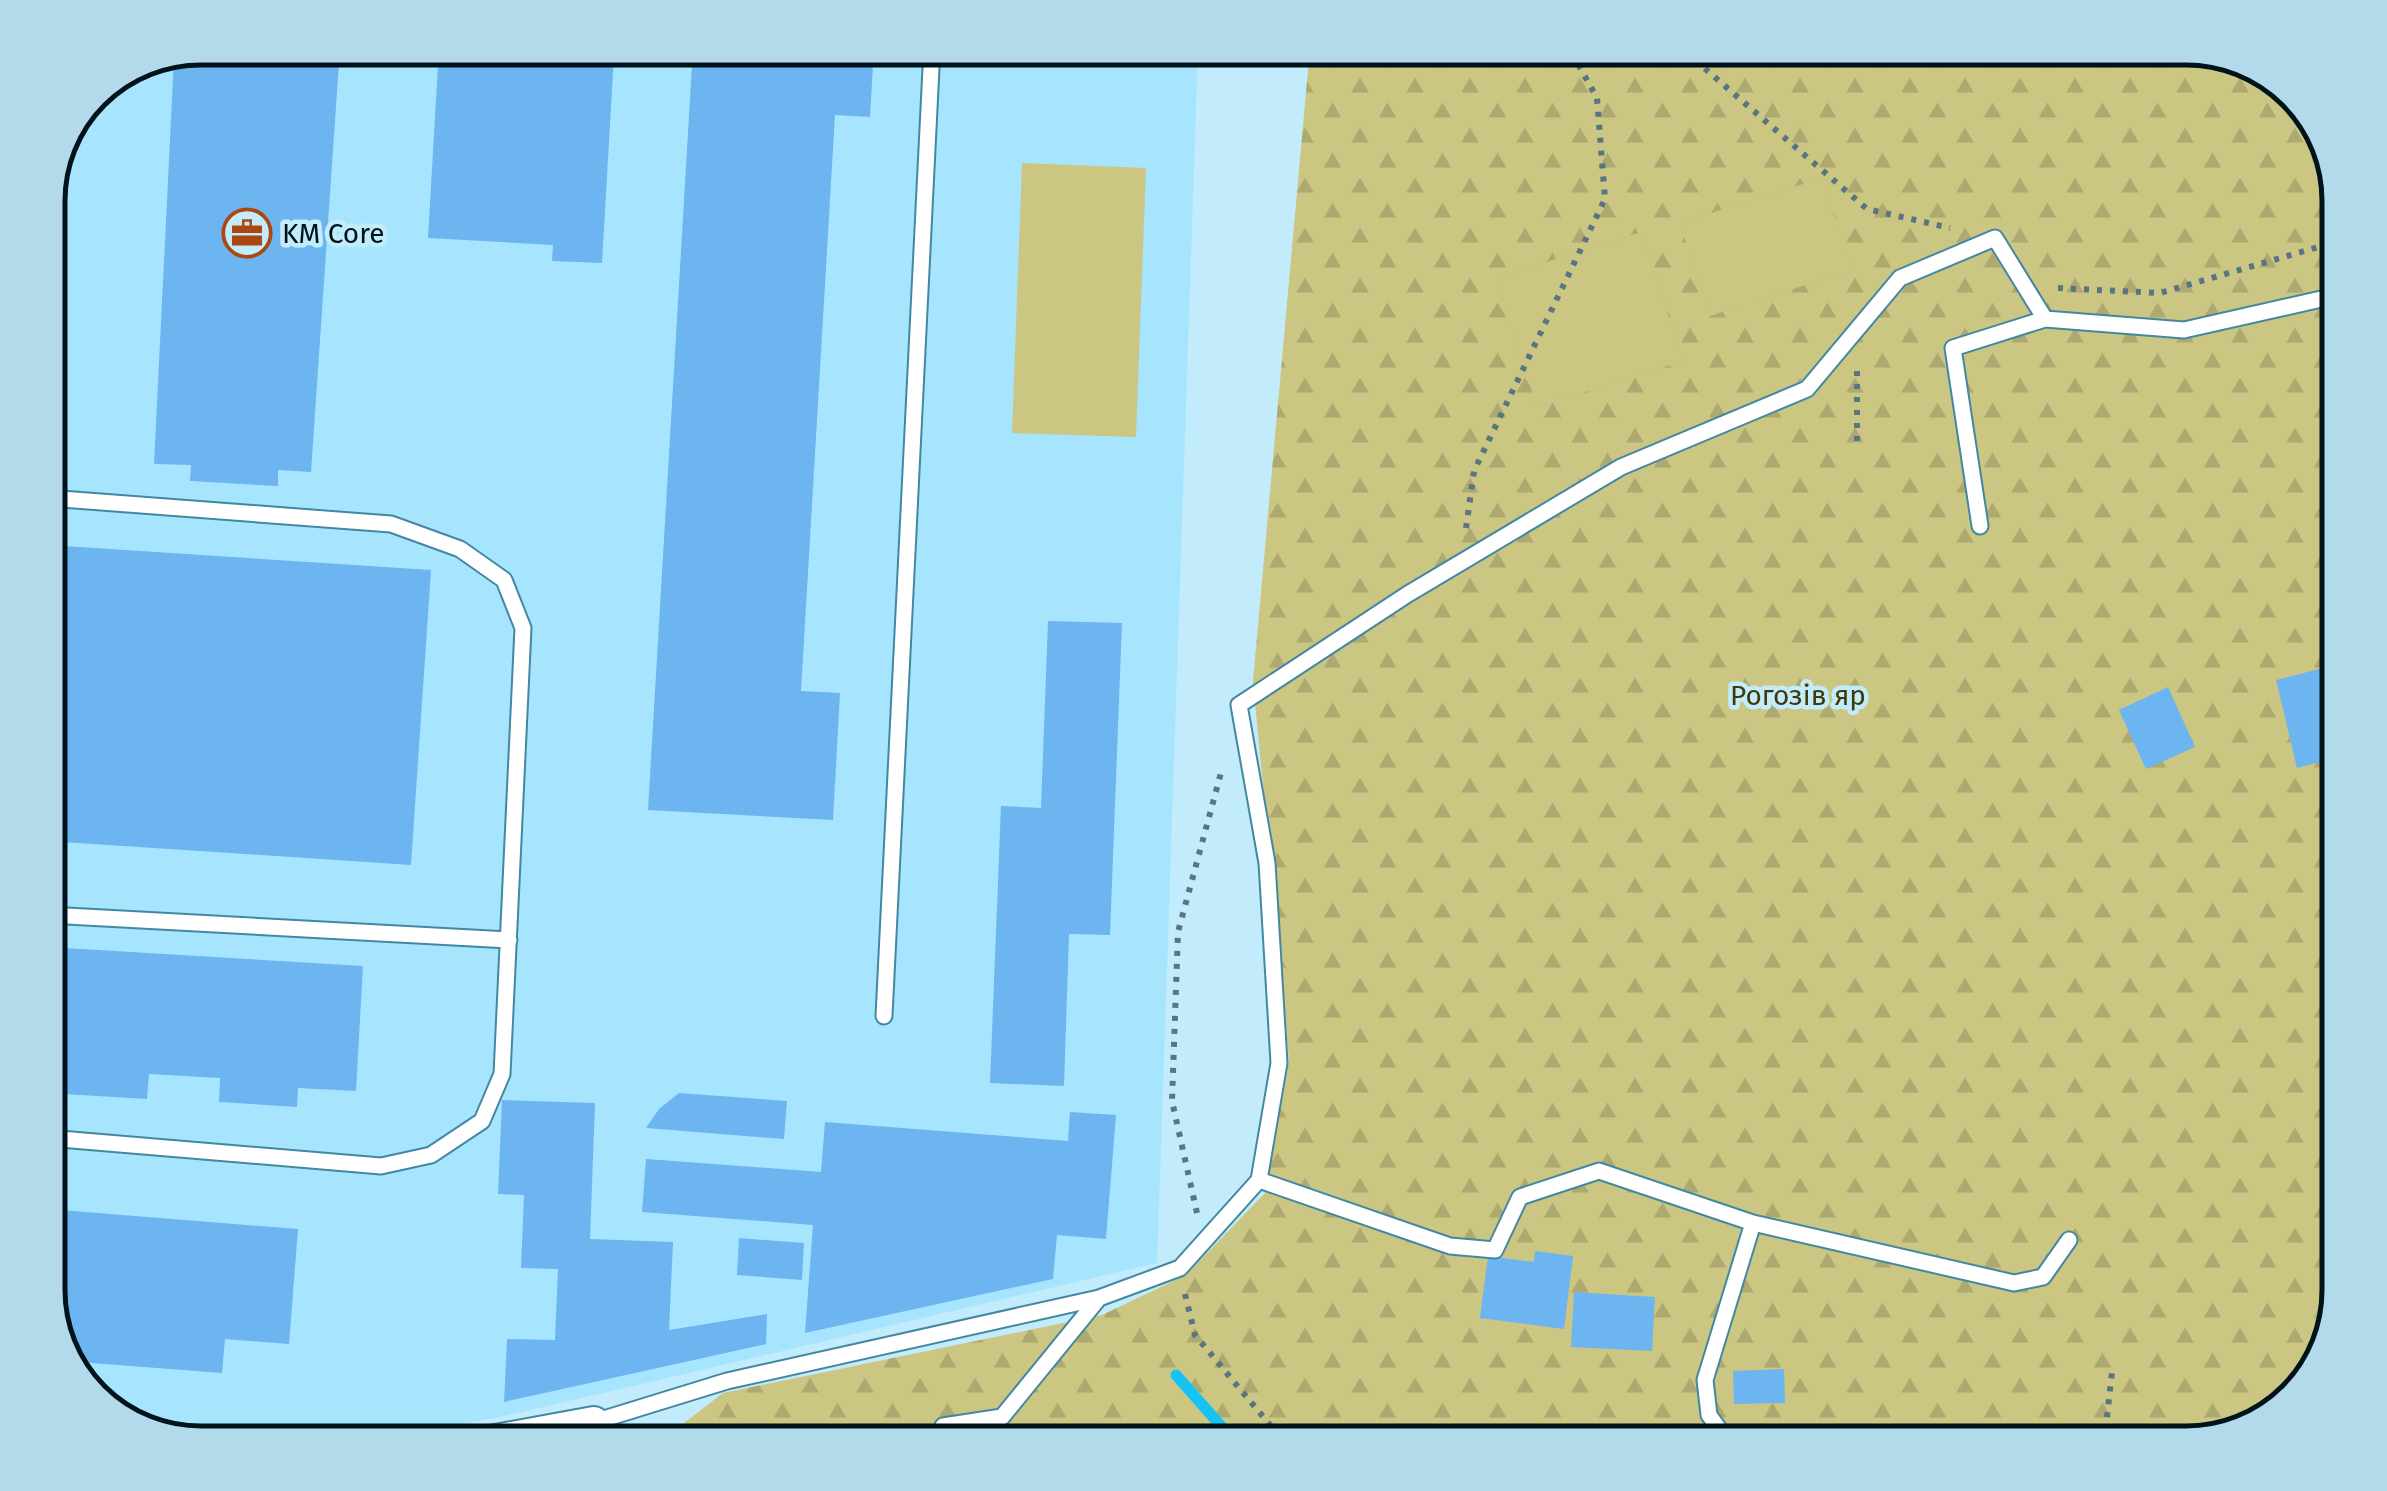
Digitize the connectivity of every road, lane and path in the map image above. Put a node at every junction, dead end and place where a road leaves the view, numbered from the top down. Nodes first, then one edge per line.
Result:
1 (931, 65) edge
2 (1579, 65) edge
3 (1701, 65) edge
4 (1996, 238) junction
5 (2322, 245) edge
6 (2020, 286) junction
7 (2322, 299) edge
8 (2045, 319) junction
9 (1857, 329) junction
10 (1857, 445) dead end
11 (65, 499) edge
12 (1980, 526) dead end
13 (1462, 564) junction
14 (1224, 762) dead end
15 (65, 916) edge
16 (508, 940) junction
17 (884, 1016) dead end
18 (65, 1139) edge
19 (1260, 1180) junction
20 (1753, 1224) junction
21 (1202, 1238) junction
22 (2069, 1240) dead end
23 (1180, 1268) junction
24 (1099, 1298) junction
25 (2112, 1372) dead end
26 (614, 1426) edge
27 (943, 1426) dead end
28 (1270, 1426) edge
29 (1716, 1426) edge
30 (2106, 1426) edge

1 - 17 lane
2 - 13 path
3 - 4 path
4 - 6 lane
4 - 9 lane
5 - 6 path
6 - 8 lane
7 - 8 lane
8 - 12 lane
9 - 10 path
9 - 13 lane
11 - 16 lane
13 - 19 lane
14 - 21 path
15 - 16 lane
16 - 18 lane
19 - 20 lane
19 - 21 lane
20 - 22 lane
20 - 29 lane
21 - 23 lane
23 - 24 lane
23 - 28 path
24 - 26 lane
24 - 27 lane
25 - 30 path

